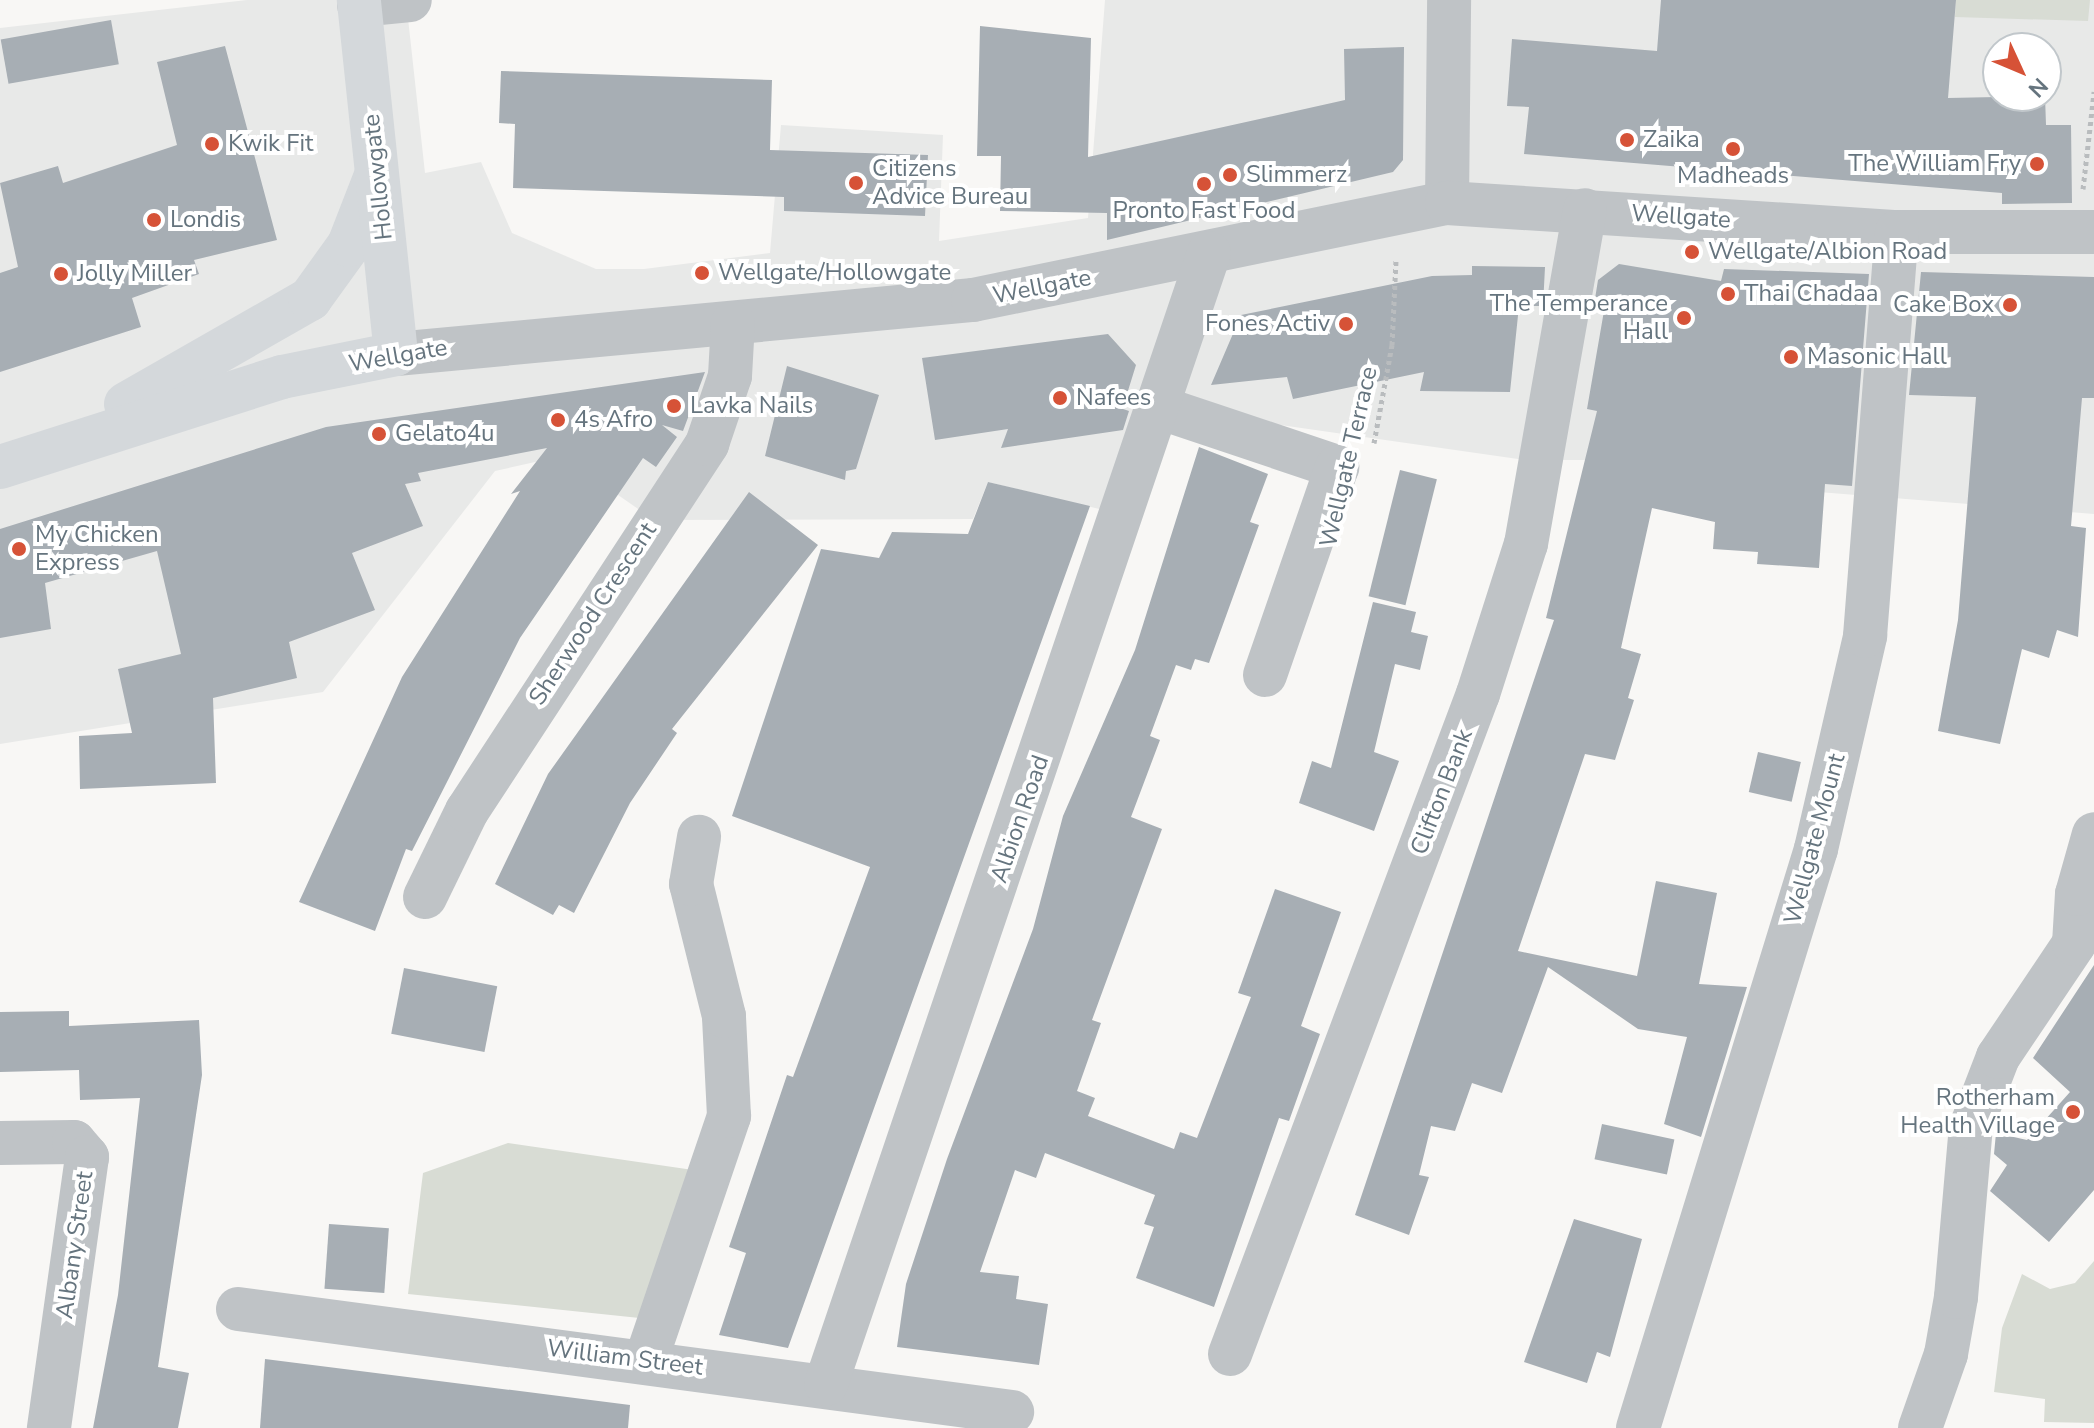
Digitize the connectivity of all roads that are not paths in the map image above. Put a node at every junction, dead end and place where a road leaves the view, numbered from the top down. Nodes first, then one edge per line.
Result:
1 (410, 0) edge
2 (1449, 0) edge
3 (359, 2) edge
4 (379, 168) junction
5 (1447, 203) junction
6 (1585, 210) junction
7 (2086, 231) edge
8 (1897, 232) junction
9 (1209, 253) junction
10 (733, 323) junction
11 (396, 354) junction
12 (1161, 408) junction
13 (17, 460) edge
14 (1265, 675) dead end
15 (2094, 834) edge
16 (699, 837) dead end
17 (425, 897) dead end
18 (0, 1143) edge
19 (238, 1309) dead end
20 (1230, 1354) dead end
21 (646, 1360) junction
22 (826, 1384) junction
23 (1012, 1412) dead end
24 (49, 1428) edge
25 (1638, 1428) edge
26 (1920, 1428) edge

1 - 3 street
2 - 5 street
3 - 4 main road, Hollowgate
4 - 11 main road, Hollowgate
4 - 13 main road
5 - 6 street, Wellgate
5 - 9 street, Wellgate
6 - 8 street, Wellgate
6 - 20 street, Clifton Bank
7 - 8 street, Wellgate
8 - 25 street, Wellgate Mount
9 - 10 street, Wellgate
9 - 12 street, Albion Road
10 - 11 street, Wellgate
10 - 17 street, Sherwood Crescent
11 - 13 main road, Wellgate
12 - 14 street
12 - 22 street, Albion Road
15 - 26 street
16 - 21 street
18 - 24 street, Albany Street
19 - 21 street, William Street
21 - 22 street, William Street
22 - 23 street, William Street

